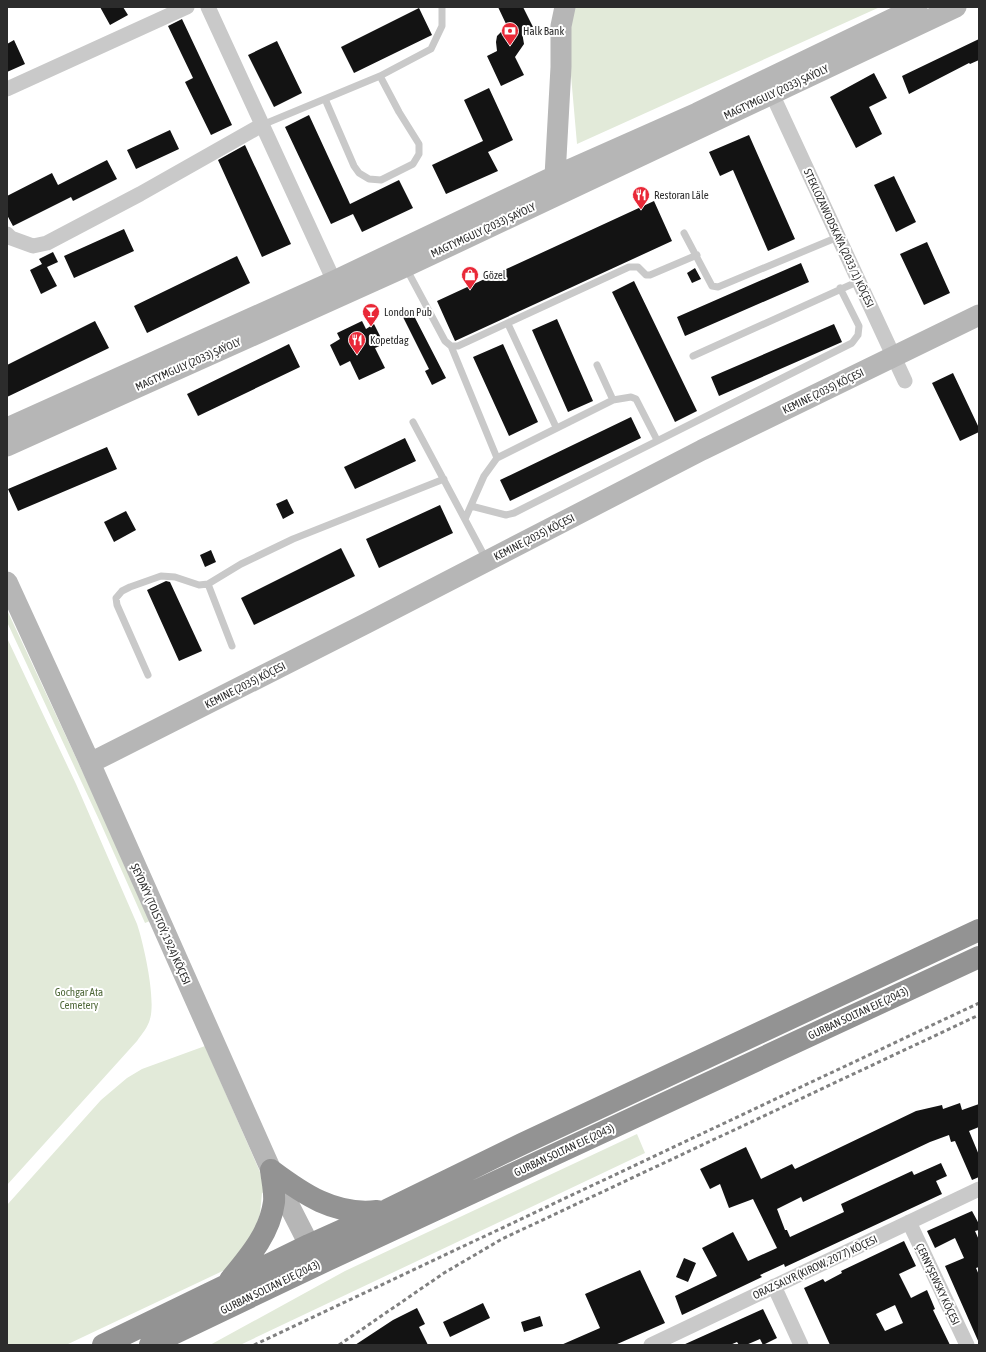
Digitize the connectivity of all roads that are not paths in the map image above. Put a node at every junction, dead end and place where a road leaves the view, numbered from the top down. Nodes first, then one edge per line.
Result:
1 (187, 7) edge
2 (208, 7) edge
3 (442, 7) edge
4 (565, 7) edge
5 (917, 7) edge
6 (956, 7) edge
7 (380, 76) junction
8 (7, 89) edge
9 (772, 94) junction
10 (325, 99) junction
11 (262, 125) junction
12 (555, 176) junction
13 (684, 233) dead end
14 (7, 234) edge
15 (838, 237) junction
16 (697, 255) junction
17 (405, 267) junction
18 (334, 281) junction
19 (859, 281) junction
20 (840, 288) junction
21 (979, 315) edge
22 (508, 324) junction
23 (451, 346) junction
24 (693, 356) dead end
25 (894, 357) junction
26 (597, 365) dead end
27 (906, 381) dead end
28 (613, 400) junction
29 (413, 422) dead end
30 (556, 427) junction
31 (7, 428) edge
32 (657, 440) junction
33 (7, 446) edge
34 (497, 458) junction
35 (444, 479) junction
36 (471, 506) junction
37 (465, 519) junction
38 (487, 561) junction
39 (7, 582) edge
40 (208, 584) junction
41 (232, 646) dead end
42 (148, 675) dead end
43 (90, 763) junction
44 (979, 930) edge
45 (979, 957) edge
46 (271, 1170) junction
47 (979, 1189) edge
48 (387, 1210) junction
49 (909, 1222) junction
50 (309, 1245) junction
51 (319, 1264) junction
52 (279, 1284) junction
53 (226, 1285) junction
54 (774, 1286) junction
55 (103, 1345) edge
56 (150, 1345) edge
57 (178, 1345) edge
58 (651, 1345) edge
59 (801, 1345) edge
60 (967, 1345) edge

1 - 8 street
2 - 11 street
3 - 7 lane
4 - 12 main road
5 - 12 main road, MAGTYMGULY (2033) ŞAÝOLY
6 - 9 main road, MAGTYMGULY (2033) ŞAÝOLY
7 - 10 lane
7 - 10 lane
9 - 15 street, STEKLOZAWODSKAÝA (2033/1) KÖÇESI
9 - 17 main road, MAGTYMGULY (2033) ŞAÝOLY
10 - 11 lane
11 - 14 street
11 - 18 street
12 - 18 main road, MAGTYMGULY (2033) ŞAÝOLY
13 - 16 lane
15 - 16 lane
15 - 19 street, STEKLOZAWODSKAÝA (2033/1) KÖÇESI
16 - 22 lane
17 - 23 lane
17 - 33 main road, MAGTYMGULY (2033) ŞAÝOLY
18 - 31 main road, MAGTYMGULY (2033) ŞAÝOLY
19 - 20 lane
19 - 25 street, STEKLOZAWODSKAÝA (2033/1) KÖÇESI
20 - 24 lane
20 - 32 lane
21 - 25 main road, KEMINE (2035) KÖÇESI
22 - 23 lane
22 - 30 lane
23 - 34 lane
25 - 27 street, STEKLOZAWODSKAÝA (2033/1) KÖÇESI
25 - 38 main road, KEMINE (2035) KÖÇESI
26 - 28 lane
28 - 30 lane
28 - 32 lane
29 - 35 lane
30 - 34 lane
32 - 36 lane
34 - 36 lane
35 - 37 lane
35 - 40 lane
36 - 37 lane
37 - 38 lane
38 - 43 main road, KEMINE (2035) KÖÇESI
39 - 43 main road, ŞEÝDAÝY (TOLSTOÝ, 1924) KÖÇESI
40 - 41 lane
40 - 42 lane
43 - 46 main road, ŞEÝDAÝY (TOLSTOÝ, 1924) KÖÇESI
44 - 48 highway, GURBAN SOLTAN EJE (2043)
45 - 51 highway, GURBAN SOLTAN EJE (2043)
46 - 48 highway
46 - 50 main road, ŞEÝDAÝY (TOLSTOÝ, 1924) KÖÇESI
46 - 53 highway, GURBAN SOLTAN EJE (2043)
47 - 49 street, ORAZ SALYR (KIROW, 2077) KÖÇESI
48 - 50 highway, GURBAN SOLTAN EJE (2043)
49 - 54 street, ORAZ SALYR (KIROW, 2077) KÖÇESI
49 - 60 street, ÇERNYŞEWSKY KÖÇESI
50 - 51 main road, ŞEÝDAÝY (TOLSTOÝ, 1924) KÖÇESI
50 - 53 highway, GURBAN SOLTAN EJE (2043)
51 - 52 highway, GURBAN SOLTAN EJE (2043)
52 - 56 highway, GURBAN SOLTAN EJE (2043)
52 - 57 highway
53 - 55 highway, GURBAN SOLTAN EJE (2043)
54 - 58 street, ORAZ SALYR (KIROW, 2077) KÖÇESI
54 - 59 street

